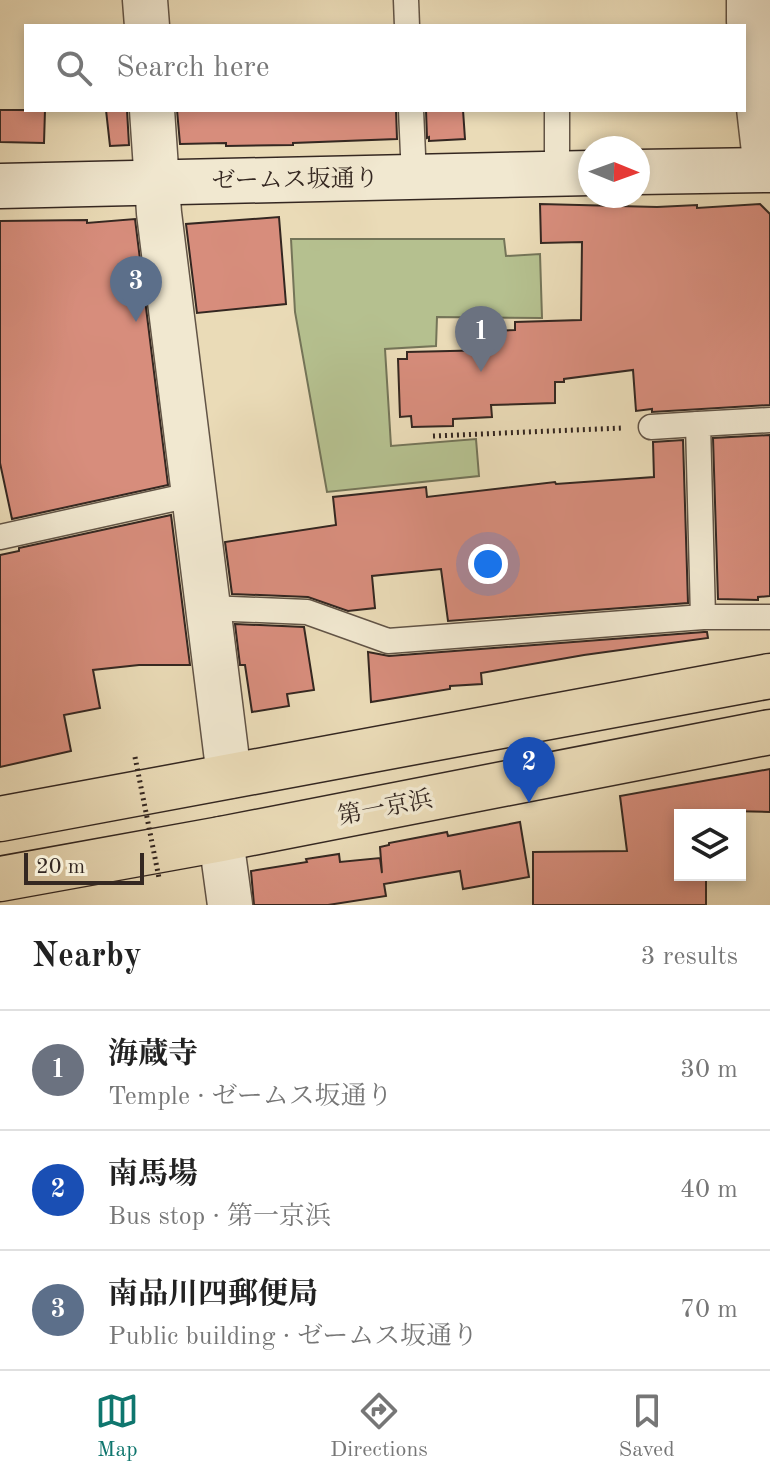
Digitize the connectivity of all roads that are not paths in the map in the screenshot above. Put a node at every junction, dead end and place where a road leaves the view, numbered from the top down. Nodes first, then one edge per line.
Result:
1 (145, 0) edge
2 (406, 0) edge
3 (749, 0) edge
4 (147, 24) edge
5 (407, 24) edge
6 (152, 112) edge
7 (411, 112) edge
8 (558, 112) edge
9 (768, 170) edge
10 (650, 172) edge
11 (573, 173) edge
12 (414, 177) junction
13 (156, 182) junction
14 (0, 186) edge
15 (770, 420) edge
16 (698, 424) junction
17 (651, 427) road end
18 (195, 494) junction
19 (0, 537) edge
20 (208, 608) junction
21 (703, 617) junction
22 (770, 617) edge
23 (770, 676) edge
24 (770, 732) edge
25 (229, 776) junction
26 (0, 819) edge
27 (221, 839) junction
28 (0, 879) edge
29 (230, 905) edge

1 - 4 street
2 - 5 lane
3 - 9 street
6 - 13 street
7 - 12 lane
8 - 11 lane
9 - 10 street
11 - 12 street, ゼームス坂通り
12 - 13 street, ゼームス坂通り
13 - 14 street, ゼームス坂通り
13 - 18 street
15 - 16 lane
16 - 17 lane
16 - 21 lane
18 - 19 lane
18 - 20 street
20 - 21 lane
20 - 25 street
21 - 22 lane
23 - 25 highway
24 - 27 highway, 第一京浜
25 - 26 highway
27 - 28 highway, 第一京浜
27 - 29 street

